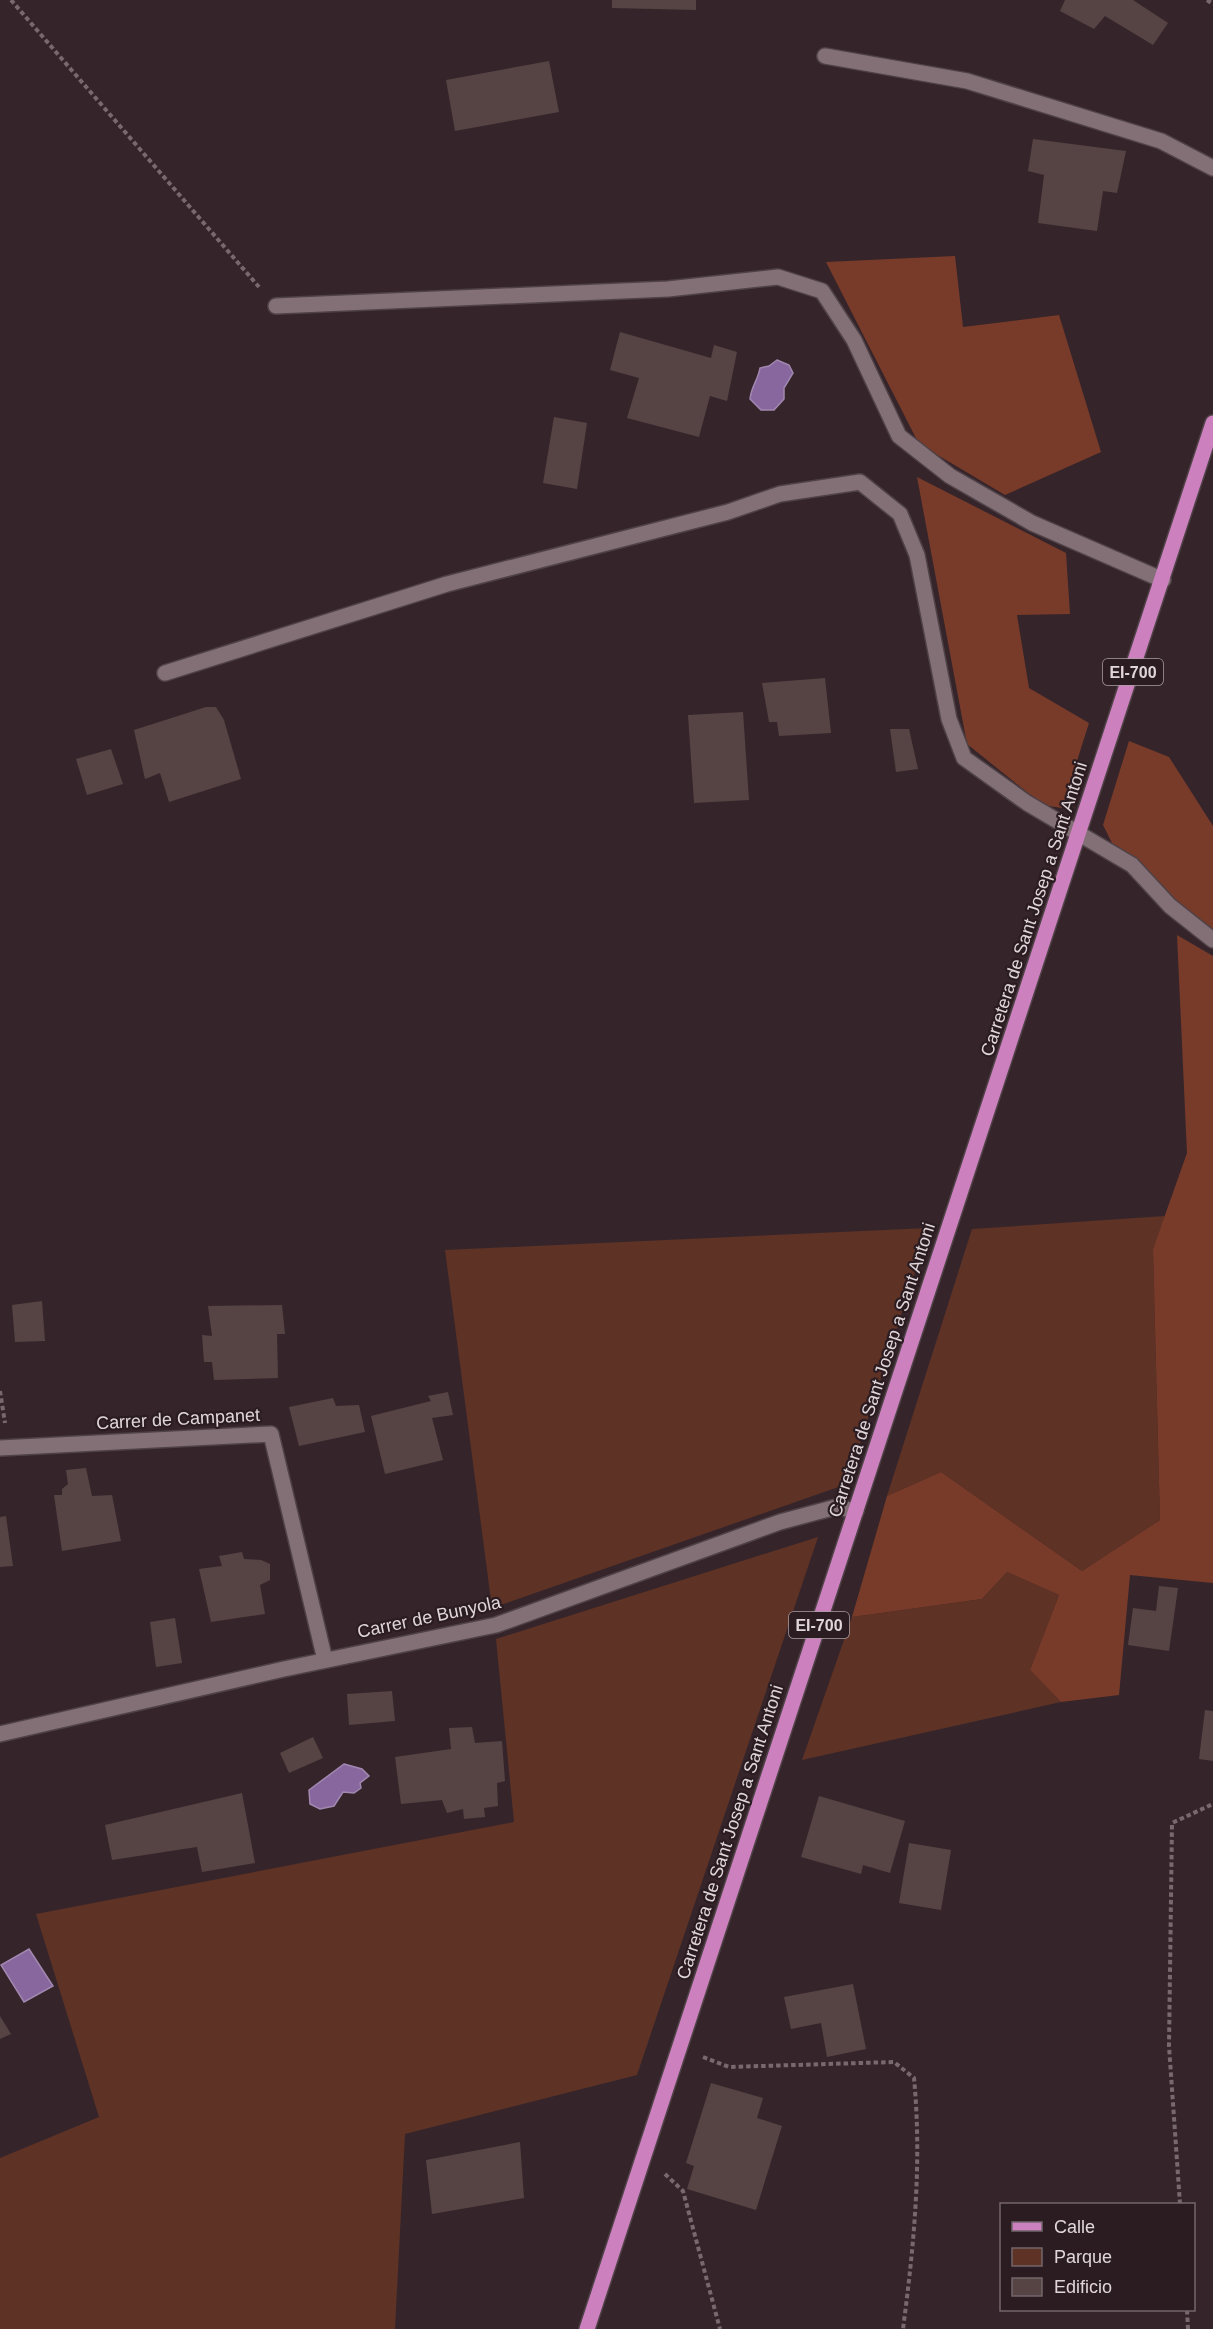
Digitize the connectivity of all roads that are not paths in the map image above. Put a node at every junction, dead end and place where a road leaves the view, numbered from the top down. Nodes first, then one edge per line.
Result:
1 (825, 56) dead end
2 (1213, 168) edge
3 (276, 306) road end
4 (1213, 423) edge
5 (1208, 456) edge
6 (1163, 580) junction
7 (165, 673) dead end
8 (1079, 835) junction
9 (1213, 940) edge
10 (0, 1448) edge
11 (856, 1511) junction
12 (325, 1660) junction
13 (0, 1734) edge
14 (586, 2329) edge

1 - 2 street
3 - 6 street
4 - 5 main road, Carretera de Sant Josep a Sant Antoni / EI-700
5 - 6 main road, Carretera de Sant Josep a Sant Antoni / EI-700
6 - 8 main road, Carretera de Sant Josep a Sant Antoni / EI-700
7 - 8 street
8 - 9 street
8 - 11 main road, Carretera de Sant Josep a Sant Antoni / EI-700
10 - 12 street, Carrer de Campanet
11 - 12 street, Carrer de Bunyola
11 - 14 main road, Carretera de Sant Josep a Sant Antoni / EI-700
12 - 13 street, Carrer de Bunyola

